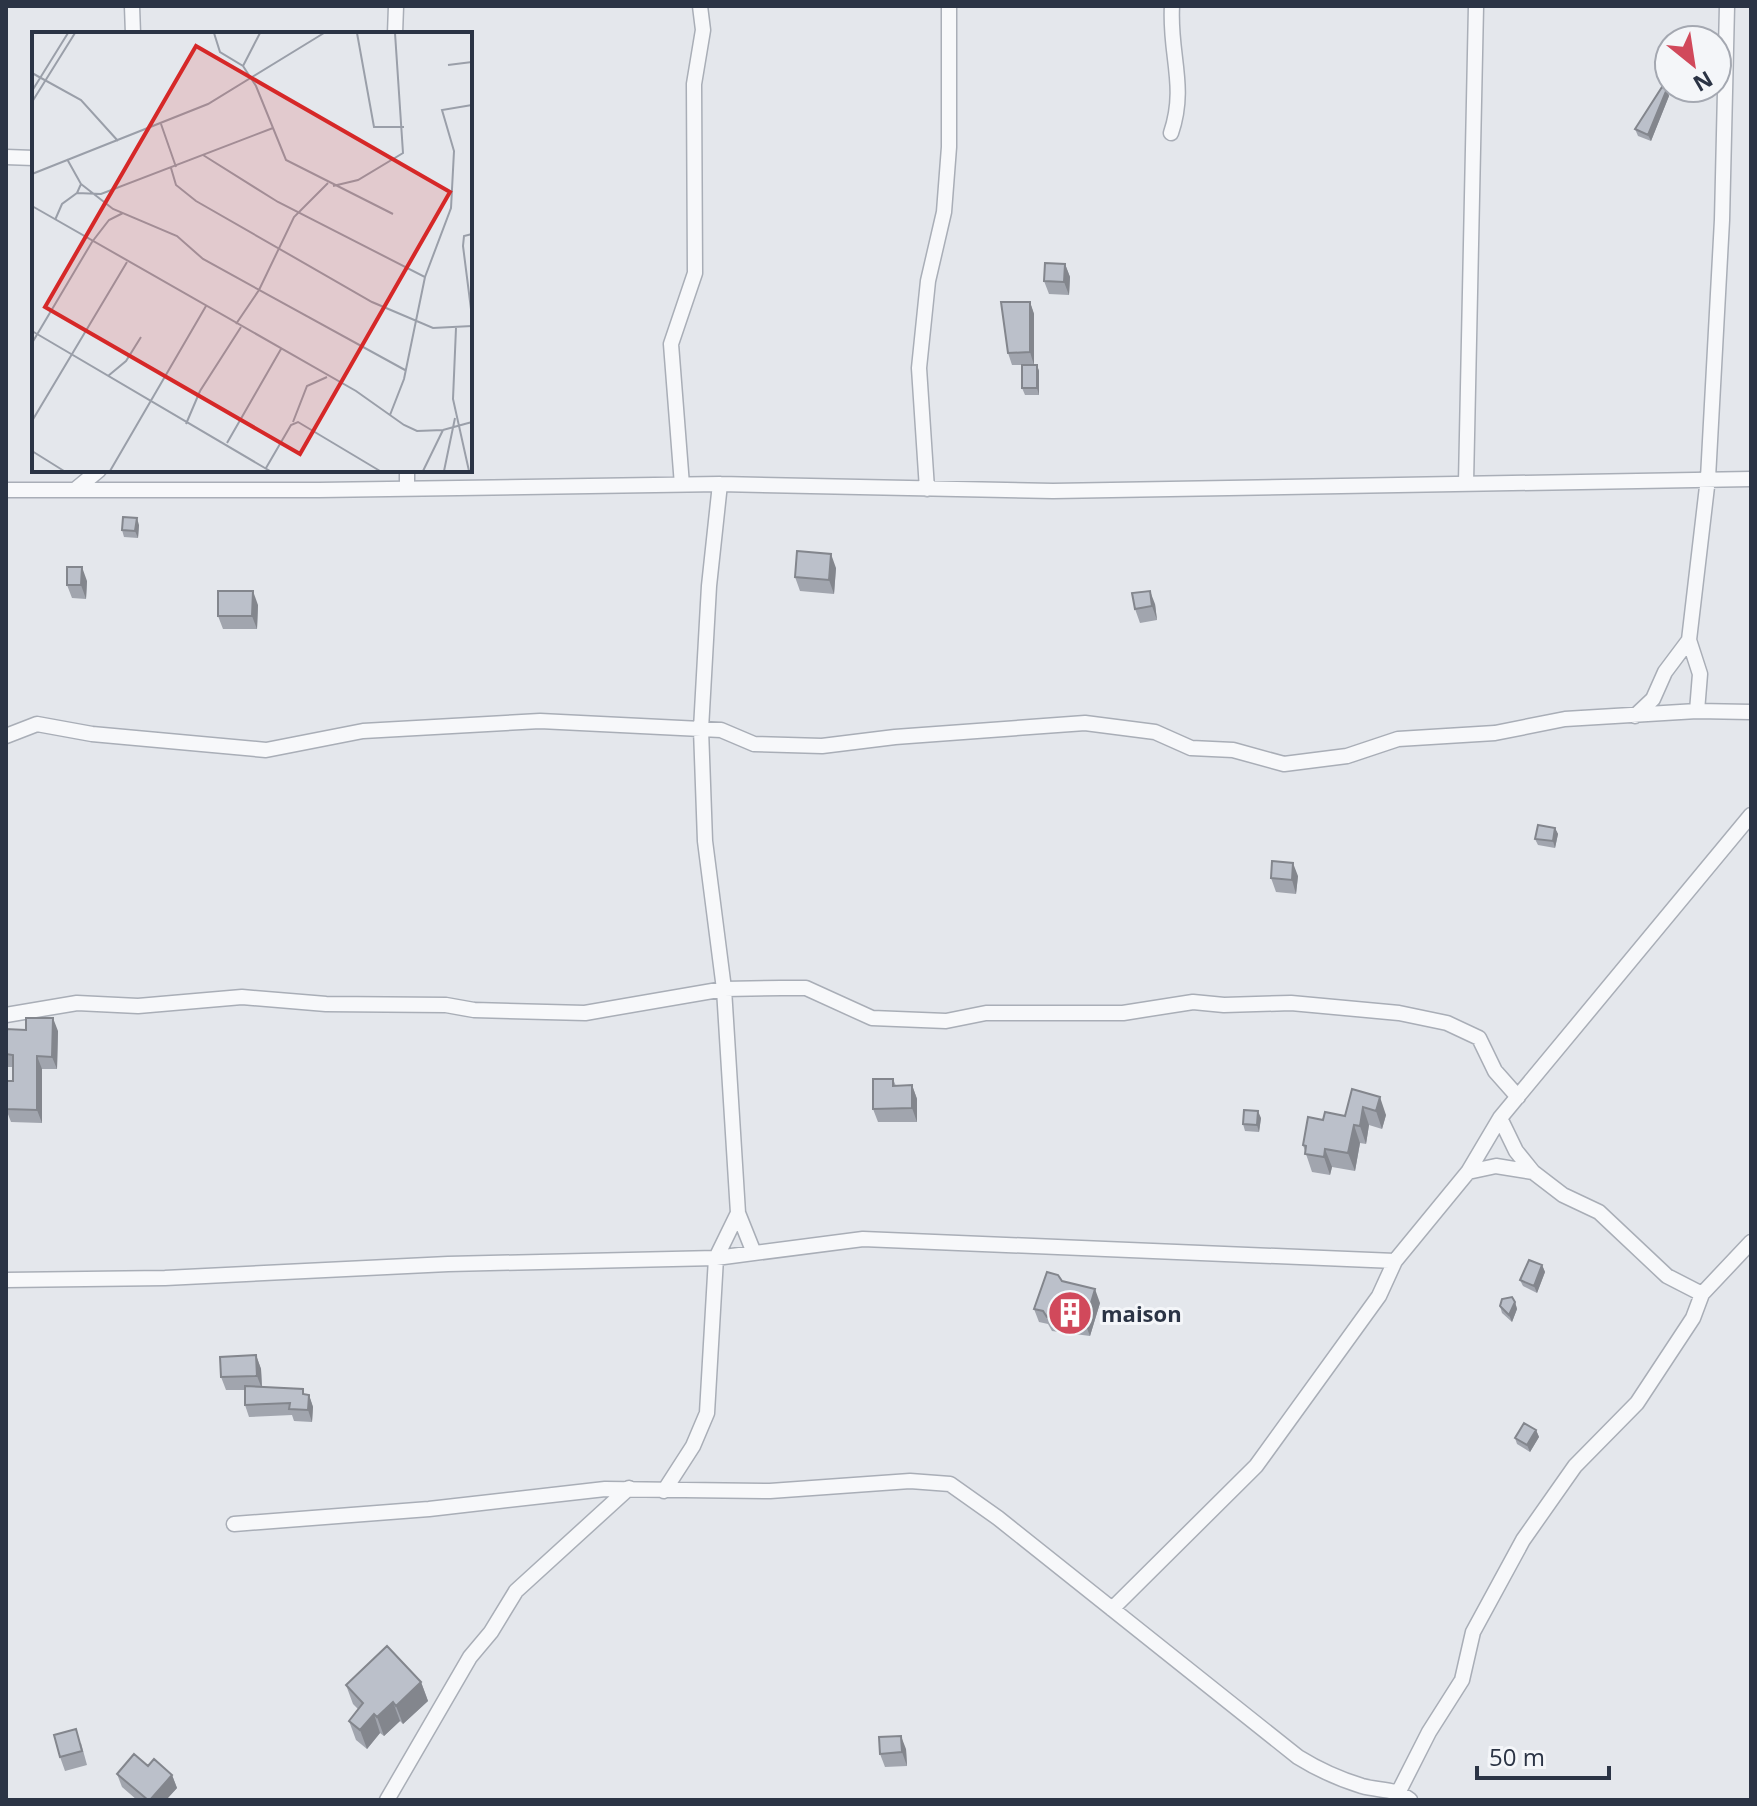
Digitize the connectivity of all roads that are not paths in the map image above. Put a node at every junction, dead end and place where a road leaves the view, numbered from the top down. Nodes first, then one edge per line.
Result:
1 (132, 6) edge
2 (396, 6) edge
3 (700, 6) edge
4 (949, 6) edge
5 (1172, 6) edge
6 (1476, 6) edge
7 (1727, 6) edge
8 (133, 32) edge
9 (395, 32) edge
10 (1171, 133) dead end
11 (6, 157) edge
12 (32, 158) edge
13 (97, 472) edge
14 (407, 472) edge
15 (1708, 478) junction
16 (1751, 479) edge
17 (1466, 483) junction
18 (720, 484) junction
19 (682, 485) junction
20 (76, 489) junction
21 (407, 489) junction
22 (927, 489) junction
23 (6, 490) edge
24 (1689, 640) junction
25 (1697, 711) junction
26 (1751, 712) edge
27 (1635, 716) junction
28 (701, 729) junction
29 (6, 736) edge
30 (1751, 815) edge
31 (724, 989) junction
32 (6, 1015) edge
33 (1518, 1097) junction
34 (1500, 1118) junction
35 (1468, 1172) junction
36 (1533, 1172) junction
37 (738, 1213) junction
38 (1751, 1242) edge
39 (754, 1253) junction
40 (716, 1258) junction
41 (1395, 1261) junction
42 (6, 1280) edge
43 (1702, 1294) junction
44 (629, 1488) junction
45 (664, 1491) junction
46 (234, 1524) dead end
47 (1112, 1609) junction
48 (1402, 1797) edge
49 (387, 1800) edge

1 - 8 street
2 - 9 street
3 - 19 street
4 - 22 street
5 - 10 street
6 - 17 street
7 - 15 street
11 - 12 street
13 - 20 street
14 - 21 street
15 - 16 street
15 - 17 street
15 - 24 street
17 - 22 street
18 - 19 street
18 - 22 street
18 - 28 street
19 - 21 street
20 - 21 street
20 - 23 street
24 - 25 street
24 - 27 street
25 - 26 street
25 - 27 street
27 - 28 street
28 - 29 street
28 - 31 street
30 - 33 street
31 - 32 street
31 - 33 street
31 - 37 street
33 - 34 street
34 - 35 street
34 - 36 street
35 - 36 street
35 - 41 street
36 - 43 street
37 - 39 street
37 - 40 street
38 - 43 street
39 - 40 street
39 - 41 street
40 - 42 street
40 - 45 street
41 - 47 street
43 - 48 street
44 - 45 street
44 - 46 street
44 - 49 street
45 - 47 street
47 - 48 street

